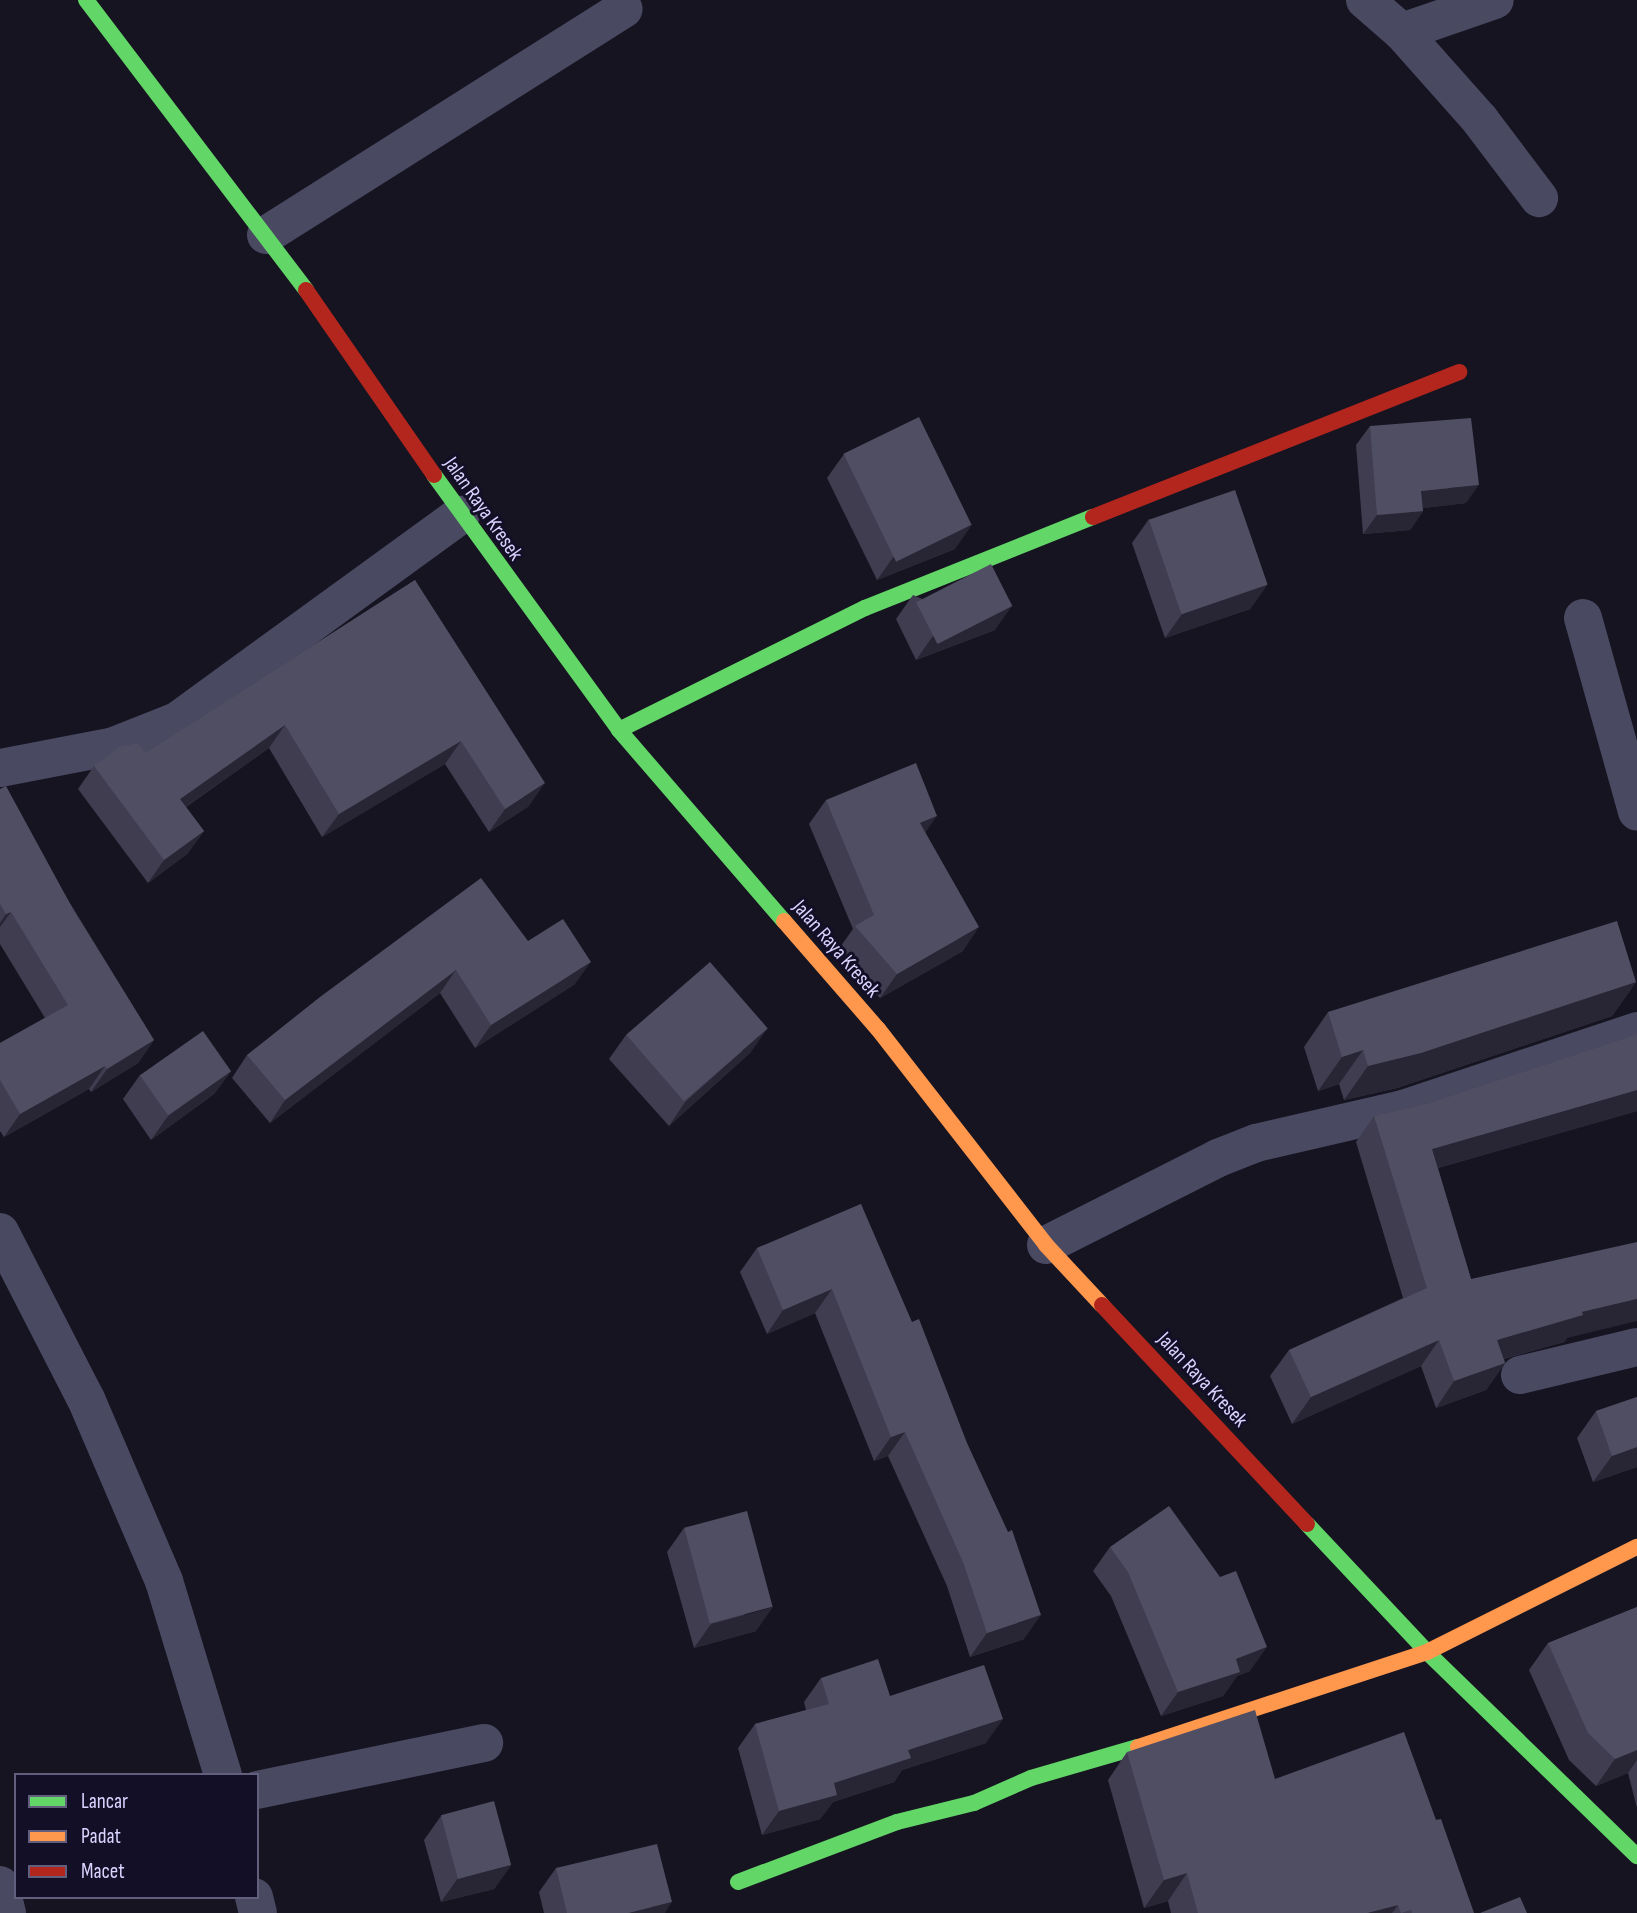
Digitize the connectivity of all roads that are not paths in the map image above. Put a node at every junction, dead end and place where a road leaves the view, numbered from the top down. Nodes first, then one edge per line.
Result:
1 (86, 0) edge
2 (1365, 0) edge
3 (1495, 0) edge
4 (623, 9) dead end
5 (1402, 32) junction
6 (1539, 198) dead end
7 (265, 235) junction
8 (1459, 372) dead end
9 (461, 515) junction
10 (1583, 618) dead end
11 (619, 730) junction
12 (0, 768) edge
13 (1637, 812) edge
14 (1637, 1031) edge
15 (0, 1232) edge
16 (1046, 1245) junction
17 (1637, 1348) edge
18 (1520, 1375) dead end
19 (1637, 1547) edge
20 (1427, 1652) junction
21 (484, 1743) dead end
22 (222, 1773) edge
23 (259, 1790) edge
24 (1637, 1856) edge
25 (738, 1882) dead end
26 (0, 1885) edge
27 (7, 1913) edge

1 - 7 main road, Jalan Raya Kresek
2 - 5 street
3 - 5 street
4 - 7 street
5 - 6 street
7 - 9 main road, Jalan Raya Kresek
8 - 11 main road
9 - 11 main road, Jalan Raya Kresek
9 - 12 street
10 - 13 street
11 - 16 main road, Jalan Raya Kresek
14 - 16 street
15 - 22 street
16 - 20 main road, Jalan Raya Kresek
17 - 18 street
19 - 20 main road
20 - 24 main road, Jalan Raya Kresek
20 - 25 main road
21 - 23 street
26 - 27 street

